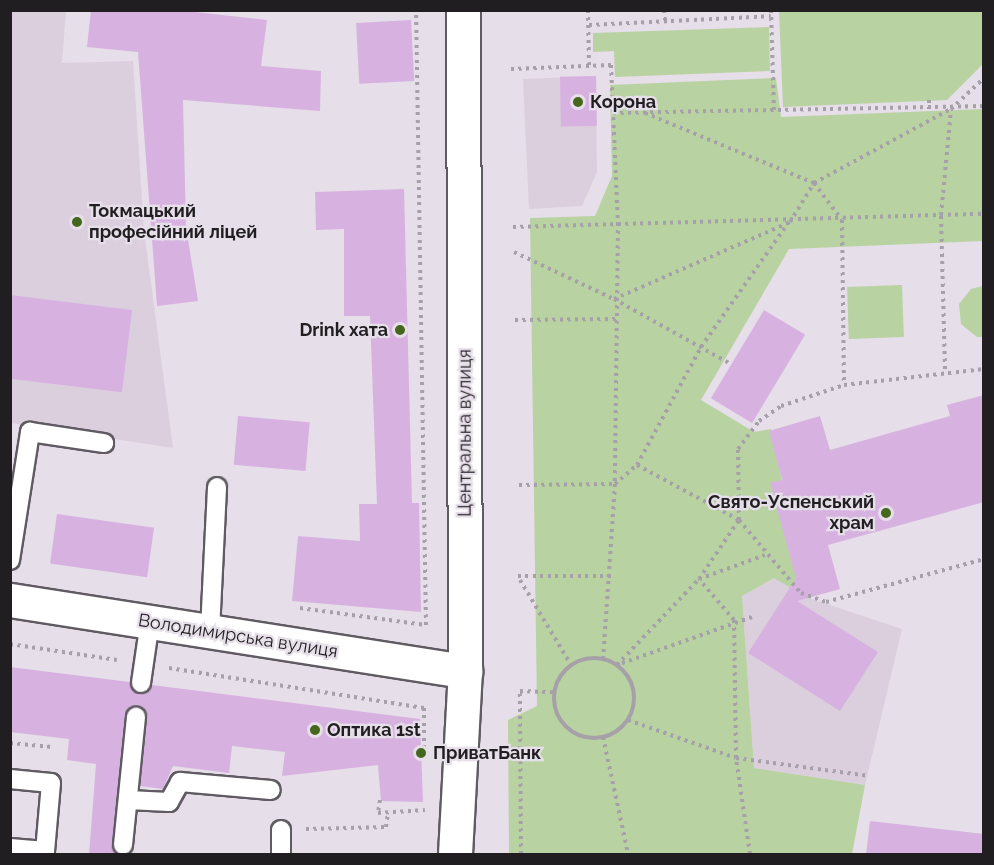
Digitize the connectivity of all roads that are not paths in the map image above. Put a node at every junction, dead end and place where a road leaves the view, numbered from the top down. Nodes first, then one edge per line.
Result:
1 (463, 10) edge
2 (104, 443) dead end
3 (217, 487) dead end
4 (10, 560) edge
5 (10, 600) edge
6 (150, 621) junction
7 (210, 631) junction
8 (465, 671) junction
9 (141, 684) dead end
10 (136, 717) dead end
11 (10, 779) edge
12 (271, 790) dead end
13 (128, 800) junction
14 (289, 829) road end
15 (123, 845) dead end
16 (10, 848) edge
17 (281, 855) edge
18 (455, 855) edge

1 - 8 street, Центральна вулиця
2 - 4 lane
3 - 7 lane
5 - 6 street, Володимирська вулиця
6 - 7 street, Володимирська вулиця
6 - 9 lane
7 - 8 street, Володимирська вулиця
8 - 18 street, Центральна вулиця
10 - 13 lane
11 - 16 lane
12 - 13 lane
13 - 15 lane
14 - 17 lane

